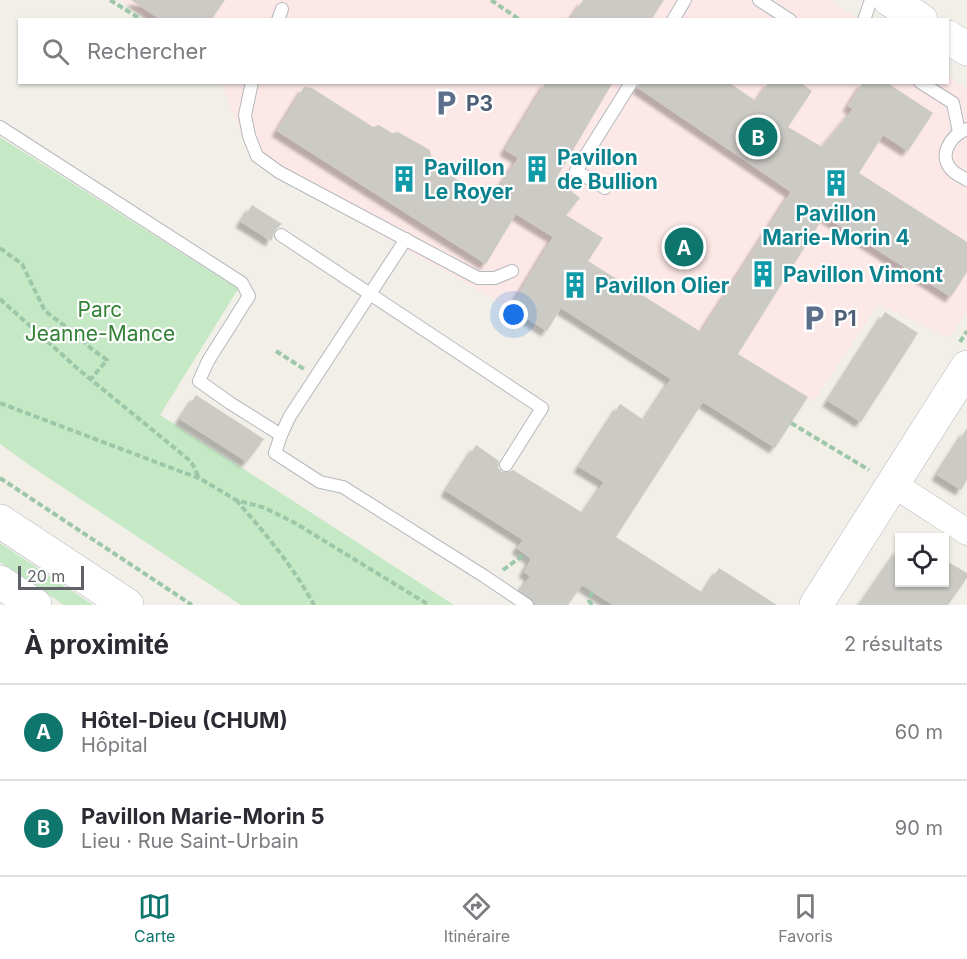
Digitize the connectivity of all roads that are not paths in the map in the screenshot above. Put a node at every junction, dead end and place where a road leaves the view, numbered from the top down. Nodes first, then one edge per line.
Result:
1 (685, 0) edge
2 (759, 0) edge
3 (871, 0) edge
4 (890, 0) edge
5 (674, 18) edge
6 (787, 18) edge
7 (865, 18) edge
8 (918, 18) edge
9 (949, 38) edge
10 (967, 49) edge
11 (252, 84) edge
12 (630, 84) edge
13 (923, 84) edge
14 (0, 127) edge
15 (963, 131) edge
16 (967, 180) edge
17 (605, 188) dead end
18 (281, 235) dead end
19 (406, 240) junction
20 (512, 271) dead end
21 (370, 294) junction
22 (967, 367) edge
23 (281, 435) junction
24 (506, 465) dead end
25 (881, 477) junction
26 (0, 521) edge
27 (967, 532) edge
28 (0, 582) edge
29 (35, 605) edge
30 (126, 605) edge
31 (527, 605) edge
32 (816, 605) edge

1 - 5 lane
2 - 6 lane
3 - 7 lane
4 - 8 main road
9 - 10 main road
11 - 19 lane
12 - 17 lane
13 - 15 lane
14 - 23 lane
15 - 16 lane
18 - 21 lane
19 - 20 lane
19 - 21 lane
21 - 23 lane
21 - 24 lane
22 - 25 main road
23 - 31 lane
25 - 27 street
25 - 32 main road
26 - 30 main road
28 - 29 main road

